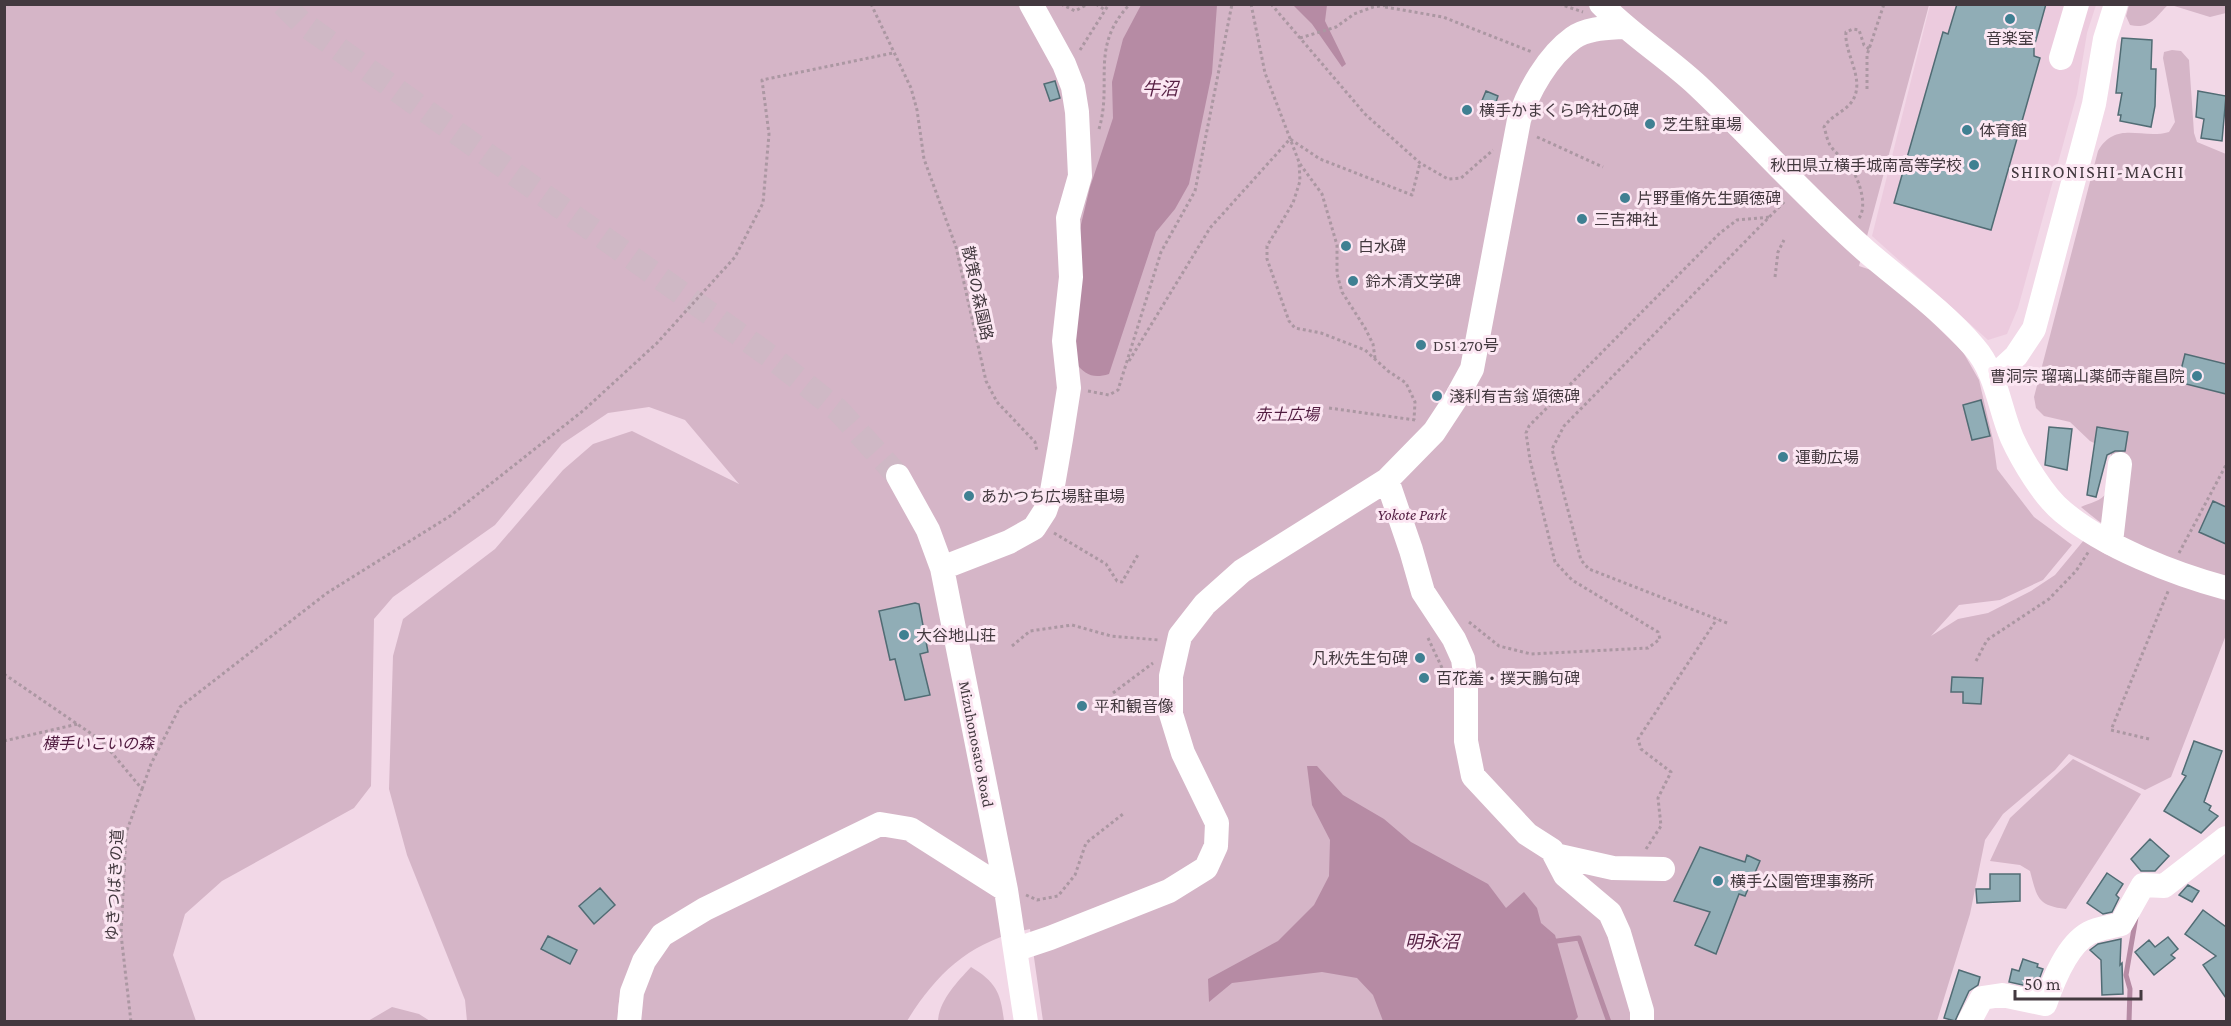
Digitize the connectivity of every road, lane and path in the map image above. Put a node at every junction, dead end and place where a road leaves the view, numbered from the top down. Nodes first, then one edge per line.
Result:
1 (872, 4) edge
2 (1031, 4) edge
3 (1061, 4) edge
4 (1088, 4) edge
5 (1096, 4) edge
6 (1109, 4) edge
7 (1130, 4) edge
8 (1232, 4) edge
9 (1251, 4) edge
10 (1271, 4) edge
11 (1396, 4) edge
12 (1601, 4) edge
13 (1884, 4) edge
14 (2077, 4) edge
15 (2116, 4) edge
16 (1385, 7) junction
17 (1105, 10) junction
18 (1623, 27) junction
19 (1300, 38) junction
20 (1869, 48) junction
21 (893, 53) junction
22 (1076, 57) dead end
23 (2061, 58) dead end
24 (1552, 59) junction
25 (1867, 89) dead end
26 (1516, 135) junction
27 (1096, 138) dead end
28 (1290, 139) junction
29 (1299, 162) junction
30 (1420, 163) junction
31 (1604, 167) dead end
32 (1799, 187) junction
33 (1770, 217) junction
34 (1847, 232) junction
35 (1784, 240) dead end
36 (1775, 277) dead end
37 (1375, 360) junction
38 (1127, 365) junction
39 (1993, 377) junction
40 (1069, 388) junction
41 (1329, 408) dead end
42 (1424, 426) junction
43 (1038, 452) dead end
44 (2120, 464) dead end
45 (2226, 465) edge
46 (898, 476) tunnel mouth
47 (1387, 480) junction
48 (1037, 523) junction
49 (2105, 539) junction
50 (1139, 553) dead end
51 (942, 568) junction
52 (2173, 569) junction
53 (2226, 588) edge
54 (1462, 617) dead end
55 (1717, 619) junction
56 (1727, 623) dead end
57 (1431, 631) dead end
58 (1180, 636) junction
59 (1012, 646) dead end
60 (1157, 658) dead end
61 (1976, 661) dead end
62 (4, 674) edge
63 (1444, 676) dead end
64 (1113, 693) dead end
65 (78, 724) junction
66 (2149, 738) dead end
67 (4, 741) edge
68 (142, 789) junction
69 (1123, 814) dead end
70 (2226, 838) edge
71 (1555, 855) junction
72 (1654, 869) joint
73 (1004, 882) junction
74 (1017, 949) junction
75 (130, 1022) edge
76 (629, 1022) edge
77 (1026, 1022) edge
78 (1642, 1022) edge
79 (1969, 1022) edge

1 - 21 path, 散策の森園路
2 - 40 street
3 - 4 path
5 - 17 path
6 - 17 path
7 - 27 path
8 - 38 path
9 - 28 path
10 - 19 path
11 - 16 path
12 - 18 street
13 - 20 path
14 - 23 street
15 - 39 street
16 - 19 path
16 - 24 path
17 - 22 path
18 - 24 street
18 - 32 street
19 - 30 path
20 - 25 path
20 - 34 path
21 - 43 path, 散策の森園路
21 - 68 path, ゆきつばきの道
24 - 26 street
26 - 30 path
26 - 31 path
26 - 42 street
28 - 29 path
28 - 30 path
28 - 38 path
29 - 37 path
29 - 37 path
32 - 33 path
32 - 34 street
33 - 54 path
33 - 55 path
34 - 39 street
35 - 36 path
37 - 42 path
38 - 40 path
39 - 49 street
40 - 48 street
41 - 42 path
42 - 47 street
44 - 49 street
45 - 52 path
46 - 51 street, Mizuhonosato Road
47 - 58 street
47 - 71 street
48 - 50 path
48 - 51 street
49 - 52 street
49 - 61 path
51 - 73 street, Mizuhonosato Road
52 - 53 street
52 - 66 path
55 - 56 path
55 - 72 path
57 - 63 path
58 - 59 path
58 - 74 street
60 - 64 path
62 - 65 path
65 - 67 path
65 - 68 path
68 - 75 path, ゆきつばきの道
69 - 73 path
70 - 79 street
71 - 72 street
71 - 78 street
73 - 74 street, Mizuhonosato Road
73 - 76 street
74 - 77 street, Mizuhonosato Road

